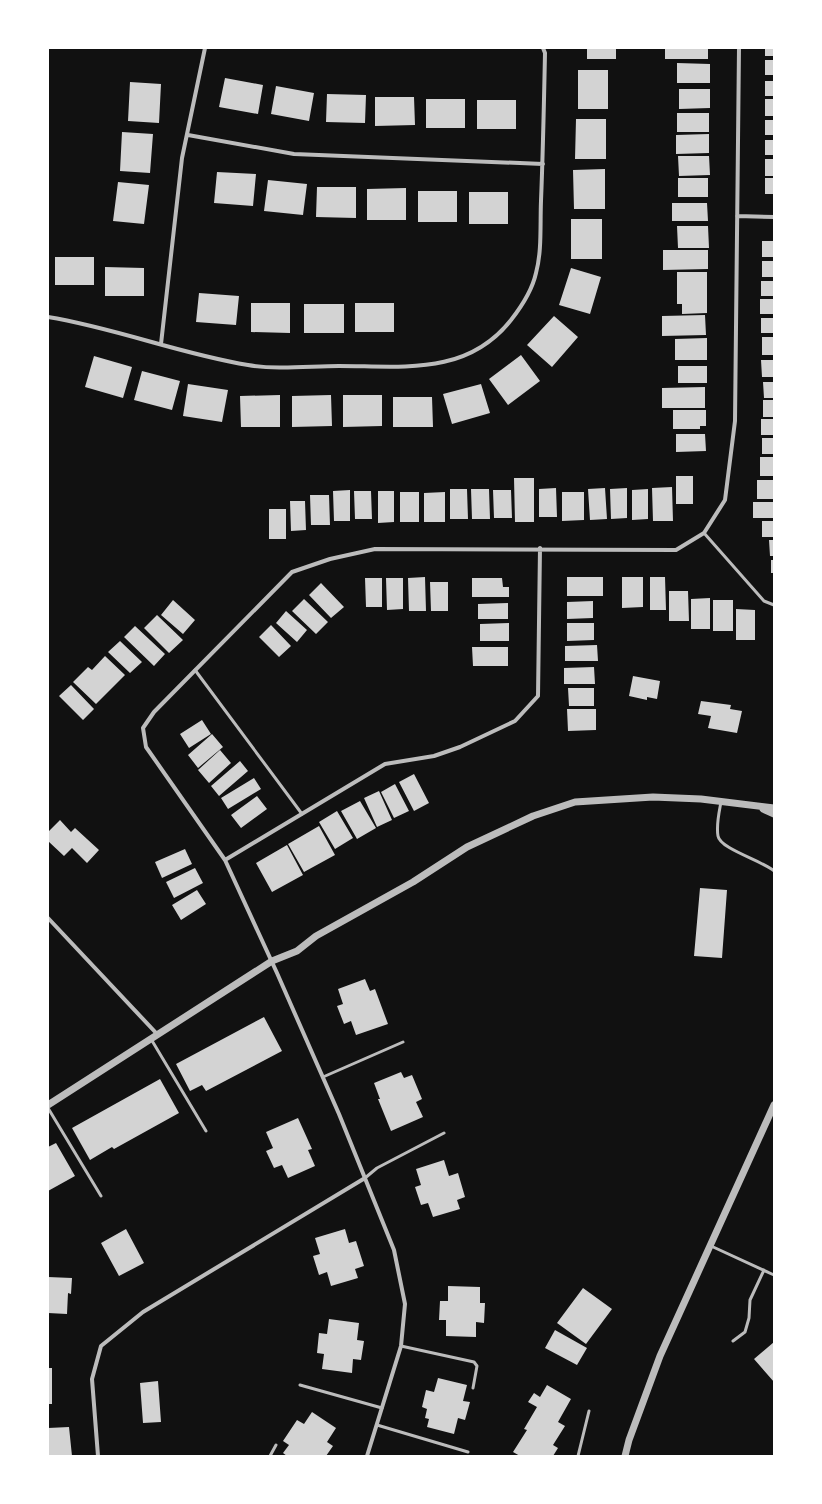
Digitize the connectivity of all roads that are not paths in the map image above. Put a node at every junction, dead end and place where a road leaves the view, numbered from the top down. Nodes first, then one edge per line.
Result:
1 (205, 48) edge
2 (543, 48) edge
3 (739, 48) edge
4 (188, 136) junction
5 (543, 164) junction
6 (737, 216) junction
7 (774, 217) edge
8 (48, 317) edge
9 (161, 344) junction
10 (704, 534) junction
11 (540, 548) junction
12 (774, 605) edge
13 (195, 670) junction
14 (721, 802) junction
15 (757, 807) junction
16 (774, 808) edge
17 (302, 814) junction
18 (774, 814) edge
19 (225, 860) junction
20 (774, 871) edge
21 (48, 918) edge
22 (272, 961) junction
23 (158, 1035) junction
24 (151, 1039) junction
25 (403, 1042) dead end
26 (323, 1077) junction
27 (48, 1105) edge
28 (774, 1105) edge
29 (48, 1108) edge
30 (206, 1131) dead end
31 (444, 1133) dead end
32 (365, 1178) junction
33 (100, 1196) dead end
34 (709, 1245) junction
35 (764, 1270) junction
36 (774, 1275) edge
37 (733, 1341) dead end
38 (401, 1346) junction
39 (300, 1385) dead end
40 (473, 1388) dead end
41 (382, 1408) junction
42 (589, 1411) dead end
43 (376, 1426) junction
44 (276, 1446) dead end
45 (468, 1452) dead end
46 (98, 1456) edge
47 (270, 1456) edge
48 (366, 1456) edge
49 (578, 1456) edge
50 (625, 1456) edge

1 - 4 street
2 - 5 street
3 - 6 street
4 - 5 street
4 - 9 street
5 - 9 street
6 - 7 street
6 - 10 street
8 - 9 street
10 - 11 street
10 - 12 lane
11 - 13 street
11 - 17 street
13 - 17 lane
13 - 19 street
14 - 15 street
14 - 20 lane
14 - 22 street
15 - 16 street
15 - 18 street
17 - 19 street
19 - 22 street
21 - 23 street
22 - 23 street
22 - 26 street
23 - 24 street
24 - 27 street
24 - 30 lane
25 - 26 lane
26 - 32 street
28 - 34 street
29 - 33 lane
31 - 32 lane
32 - 38 street
32 - 46 street
34 - 35 lane
34 - 50 street
35 - 36 lane
35 - 37 lane
38 - 40 lane
38 - 41 street
39 - 41 lane
41 - 43 street
42 - 49 lane
43 - 45 lane
43 - 48 street
44 - 47 lane

